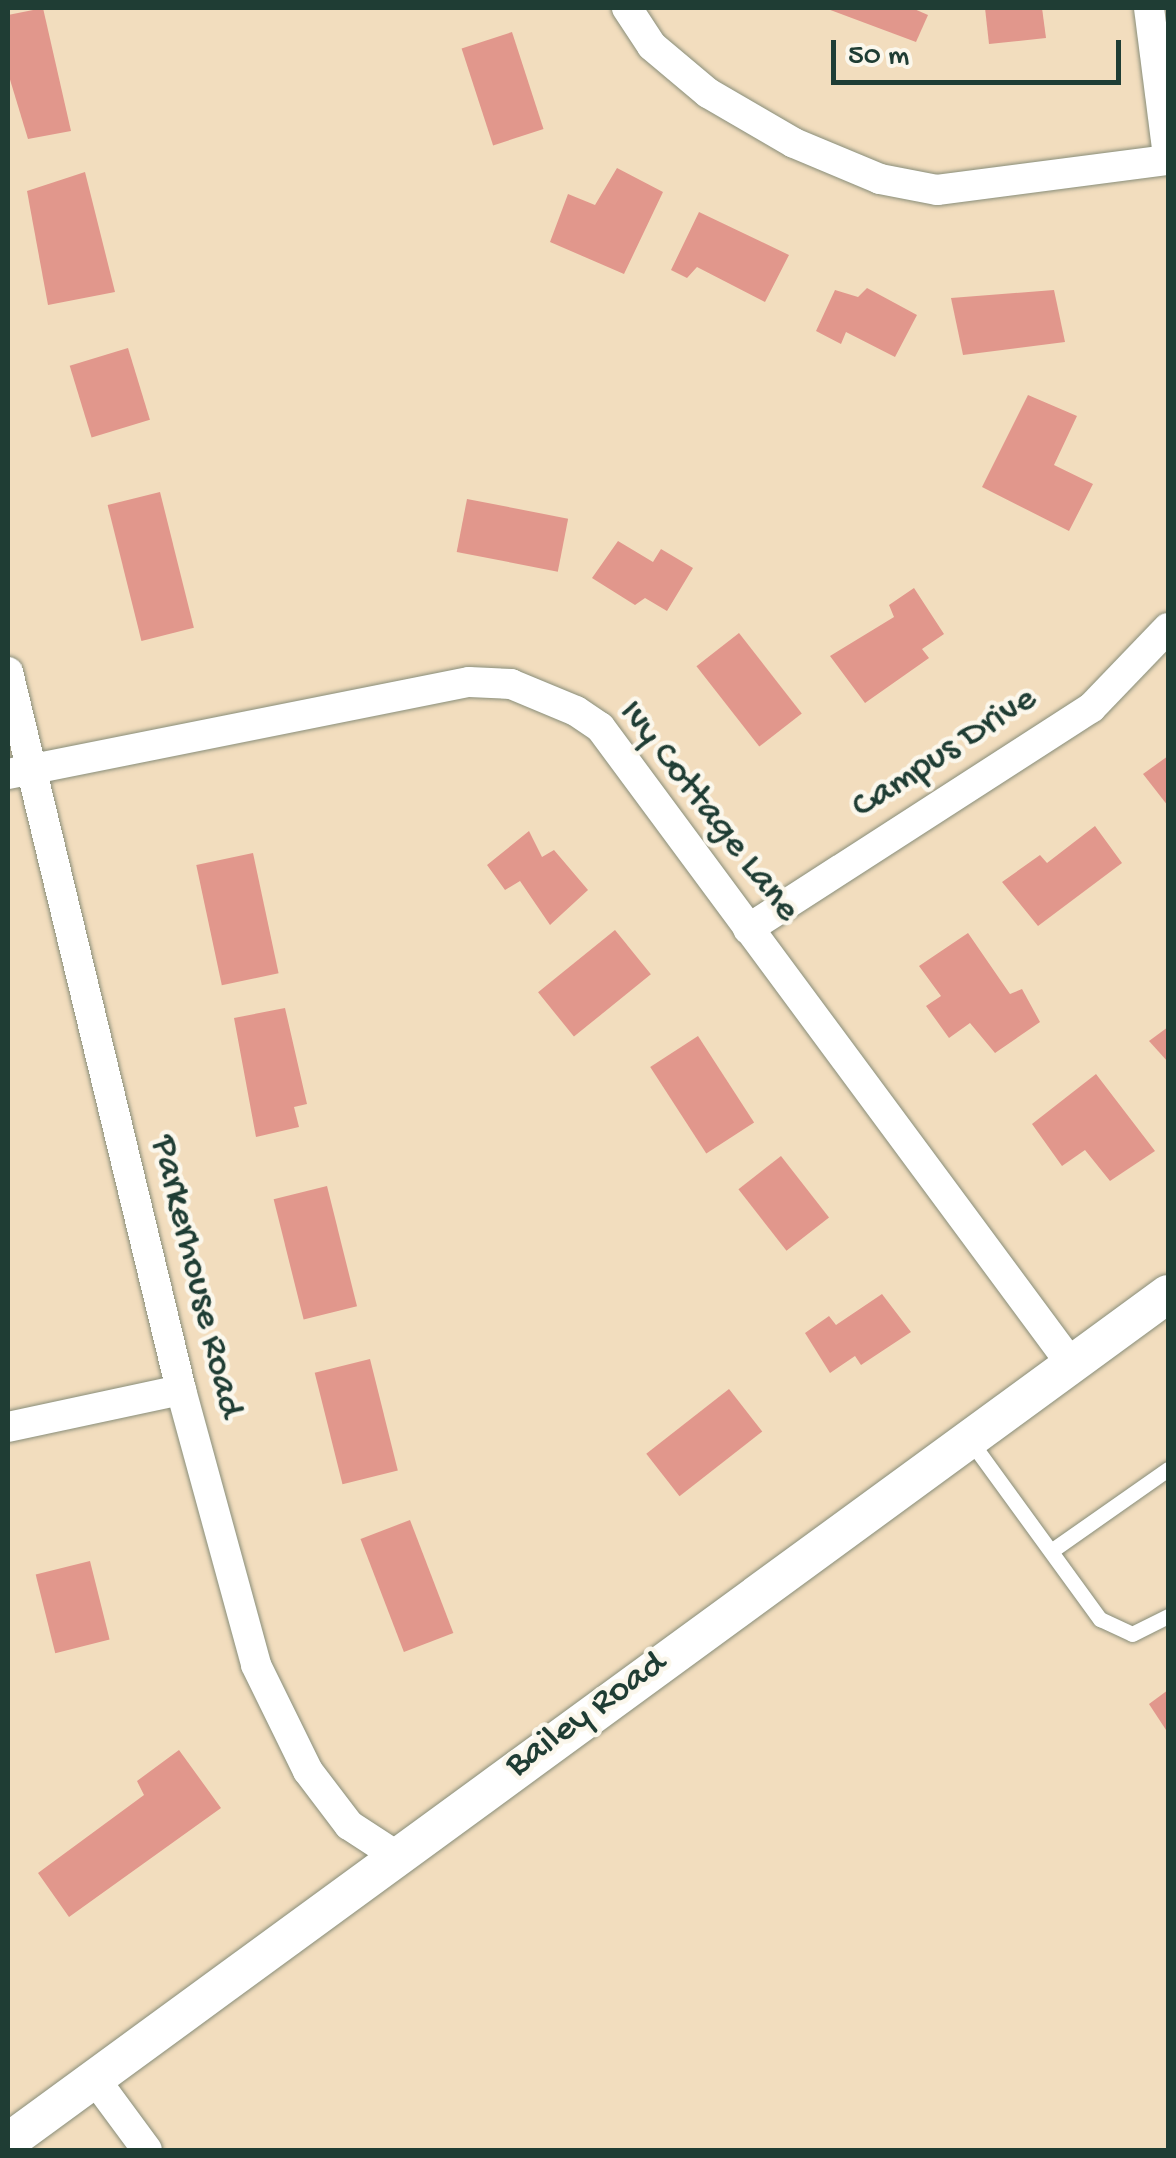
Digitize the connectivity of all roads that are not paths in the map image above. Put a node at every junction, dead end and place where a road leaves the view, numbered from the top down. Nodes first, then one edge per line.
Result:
1 (627, 8) edge
2 (1150, 8) edge
3 (1168, 159) edge
4 (1168, 628) edge
5 (8, 672) edge
6 (19, 772) edge
7 (748, 928) junction
8 (1168, 1294) edge
9 (1072, 1365) junction
10 (181, 1390) junction
11 (8, 1427) edge
12 (969, 1439) junction
13 (1168, 1469) edge
14 (1051, 1551) junction
15 (1168, 1616) edge
16 (395, 1855) junction
17 (94, 2078) junction
18 (8, 2142) edge
19 (148, 2150) edge

1 - 3 street
2 - 3 street
4 - 7 street, Campus Drive
5 - 6 street, Parkerhouse Road
6 - 7 street, Ivy Cottage Lane
6 - 10 street, Parkerhouse Road
7 - 9 street, Ivy Cottage Lane
8 - 9 street, Bailey Road
9 - 12 street, Bailey Road
10 - 11 street
10 - 16 street, Parkerhouse Road
12 - 14 lane
12 - 16 street, Bailey Road
13 - 14 lane
14 - 15 lane
16 - 17 street, Bailey Road
17 - 18 street, Bailey Road
17 - 19 street

